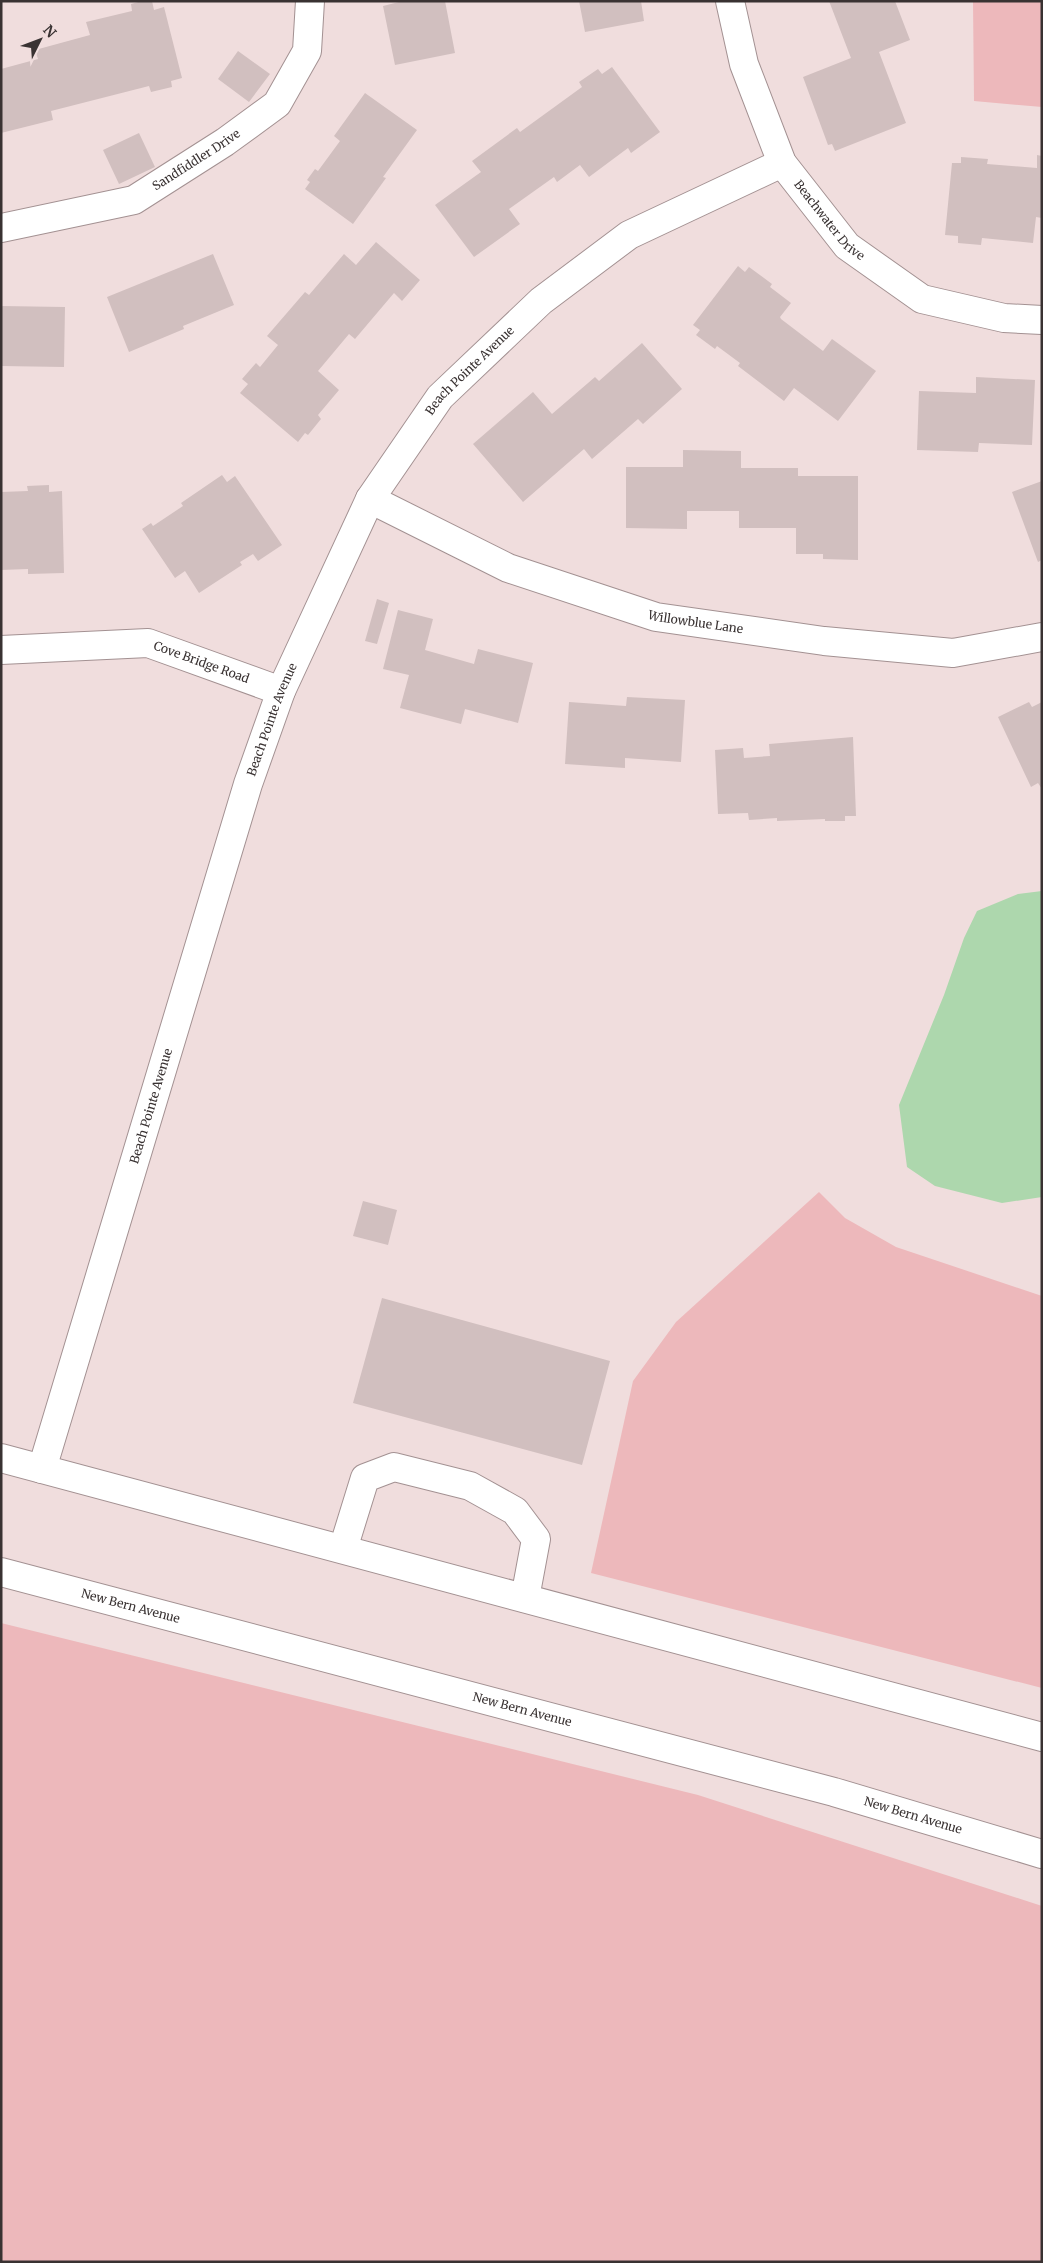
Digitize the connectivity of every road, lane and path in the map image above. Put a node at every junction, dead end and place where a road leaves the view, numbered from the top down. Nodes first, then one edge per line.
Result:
1 (310, 1) edge
2 (730, 1) edge
3 (782, 163) junction
4 (1, 228) edge
5 (1042, 320) edge
6 (370, 499) junction
7 (1042, 637) edge
8 (1, 650) edge
9 (281, 691) junction
10 (1, 1458) edge
11 (42, 1469) junction
12 (343, 1549) junction
13 (1, 1572) edge
14 (525, 1598) junction
15 (1042, 1737) edge
16 (1042, 1854) edge

1 - 4 street, Sandfiddler Drive
2 - 3 street, Beachwater Drive
3 - 5 street, Beachwater Drive
3 - 6 street, Beach Pointe Avenue
6 - 7 street, Willowblue Lane
6 - 9 street, Beach Pointe Avenue
8 - 9 street, Cove Bridge Road
9 - 11 street, Beach Pointe Avenue
10 - 11 street
11 - 12 street
12 - 14 street
12 - 14 street
13 - 16 street, New Bern Avenue
14 - 15 street

